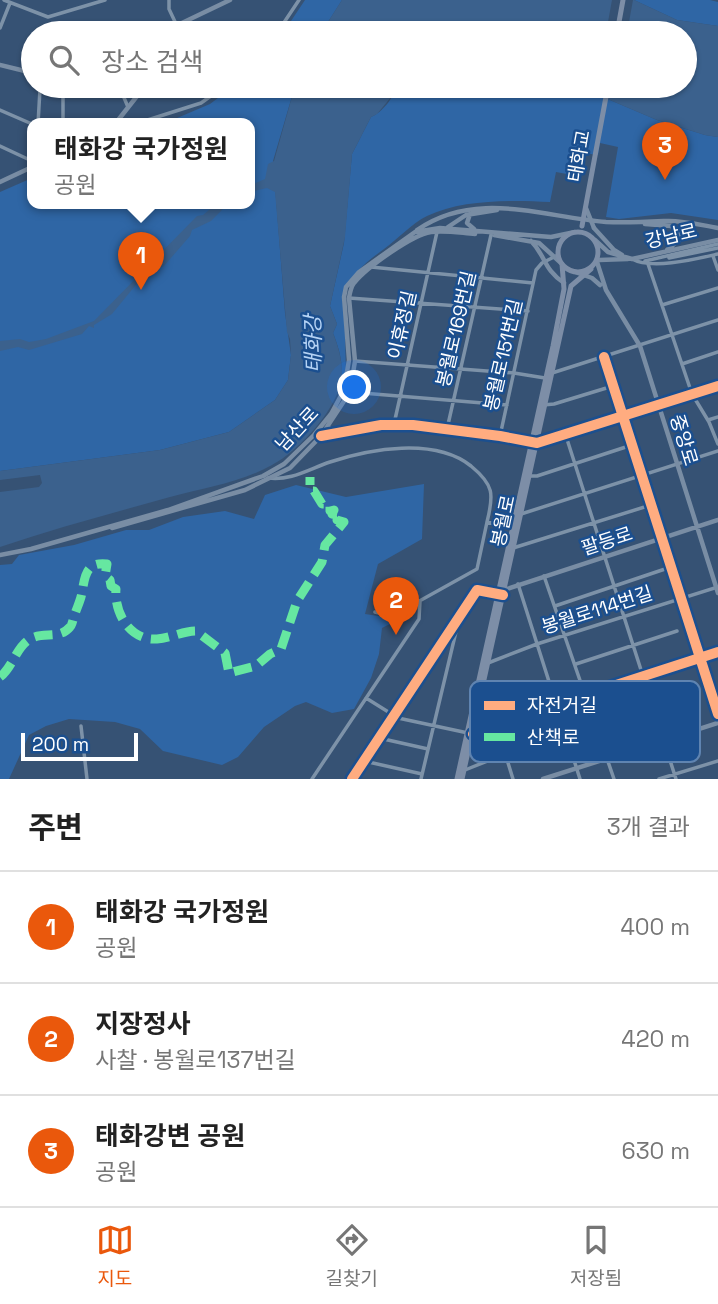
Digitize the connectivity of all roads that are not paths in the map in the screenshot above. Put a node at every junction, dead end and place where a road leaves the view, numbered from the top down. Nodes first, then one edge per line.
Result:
1 (4, 0) edge
2 (105, 0) edge
3 (169, 0) edge
4 (230, 0) edge
5 (299, 0) edge
6 (623, 2) edge
7 (10, 3) junction
8 (175, 21) edge
9 (188, 21) edge
10 (284, 21) edge
11 (619, 21) edge
12 (0, 28) edge
13 (0, 65) edge
14 (21, 70) edge
15 (39, 98) edge
16 (63, 98) edge
17 (124, 98) edge
18 (135, 98) edge
19 (209, 98) edge
20 (606, 98) edge
21 (128, 107) junction
22 (0, 110) edge
23 (38, 118) edge
24 (63, 118) edge
25 (120, 118) edge
26 (154, 118) edge
27 (27, 121) edge
28 (0, 146) edge
29 (27, 158) edge
30 (27, 170) edge
31 (0, 182) edge
32 (502, 208) junction
33 (586, 208) junction
34 (452, 212) junction
35 (472, 213) junction
36 (640, 223) junction
37 (718, 228) edge
38 (448, 230) junction
39 (579, 230) junction
40 (481, 231) junction
41 (415, 232) junction
42 (438, 232) junction
43 (491, 235) junction
44 (595, 240) junction
45 (530, 241) junction
46 (718, 244) edge
47 (711, 249) junction
48 (716, 255) edge
49 (557, 256) junction
50 (660, 256) junction
51 (630, 259) junction
52 (544, 262) junction
53 (597, 262) junction
54 (646, 263) junction
55 (561, 264) junction
56 (371, 267) junction
57 (591, 269) junction
58 (718, 270) edge
59 (428, 272) junction
60 (575, 272) junction
61 (584, 275) junction
62 (482, 277) junction
63 (534, 283) junction
64 (564, 283) junction
65 (718, 288) edge
66 (606, 290) junction
67 (349, 298) junction
68 (421, 303) junction
69 (662, 305) junction
70 (475, 307) junction
71 (528, 312) junction
72 (718, 320) edge
73 (672, 335) junction
74 (640, 346) junction
75 (718, 352) edge
76 (604, 357) junction
77 (355, 361) junction
78 (682, 364) junction
79 (407, 365) junction
80 (461, 369) junction
81 (514, 373) junction
82 (549, 377) junction
83 (613, 386) junction
84 (718, 386) edge
85 (350, 392) junction
86 (692, 394) junction
87 (400, 395) junction
88 (454, 400) junction
89 (659, 404) junction
90 (507, 405) junction
91 (543, 405) junction
92 (623, 415) junction
93 (718, 417) edge
94 (708, 421) junction
95 (394, 424) junction
96 (328, 426) junction
97 (449, 430) junction
98 (336, 433) junction
99 (565, 433) junction
100 (321, 436) junction
101 (500, 436) junction
102 (535, 442) junction
103 (718, 444) edge
104 (632, 445) junction
105 (718, 451) edge
106 (574, 463) junction
107 (295, 464) junction
108 (677, 464) junction
109 (301, 474) junction
110 (529, 475) junction
111 (642, 475) junction
112 (263, 477) junction
113 (270, 479) junction
114 (583, 494) junction
115 (651, 505) junction
116 (521, 514) junction
117 (718, 520) edge
118 (487, 522) junction
119 (593, 523) junction
120 (697, 527) junction
121 (516, 528) junction
122 (662, 538) junction
123 (513, 548) junction
124 (0, 556) edge
125 (604, 556) junction
126 (671, 567) junction
127 (544, 575) junction
128 (518, 584) junction
129 (614, 586) junction
130 (717, 589) edge
131 (502, 593) junction
132 (681, 598) junction
133 (420, 601) junction
134 (555, 606) junction
135 (375, 612) dead end
136 (460, 617) junction
137 (624, 617) junction
138 (677, 631) dead end
139 (566, 636) junction
140 (537, 644) junction
141 (633, 646) junction
142 (718, 652) edge
143 (700, 658) junction
144 (488, 663) junction
145 (576, 664) junction
146 (643, 676) junction
147 (482, 681) edge
148 (483, 681) edge
149 (549, 681) edge
150 (582, 681) edge
151 (628, 681) edge
152 (645, 681) edge
153 (366, 698) junction
154 (718, 714) edge
155 (394, 716) junction
156 (718, 723) edge
157 (81, 726) dead end
158 (434, 726) junction
159 (700, 729) edge
160 (470, 733) junction
161 (379, 738) junction
162 (428, 750) junction
163 (364, 761) junction
164 (718, 761) edge
165 (484, 762) edge
166 (508, 762) edge
167 (574, 762) edge
168 (595, 762) edge
169 (608, 762) edge
170 (576, 768) junction
171 (464, 770) junction
172 (422, 776) edge
173 (675, 777) edge
174 (87, 779) edge
175 (312, 779) edge
176 (352, 779) edge
177 (460, 779) edge
178 (513, 779) edge
179 (543, 779) edge
180 (580, 779) edge
181 (614, 779) edge
182 (659, 779) edge

1 - 7 street
2 - 7 street
3 - 8 street
4 - 9 main road
5 - 10 street
6 - 11 main road
7 - 12 street
13 - 14 main road
15 - 23 street
16 - 24 street
17 - 21 street
18 - 21 main road
19 - 26 street
20 - 33 main road, 태화교, bridge
21 - 25 main road
22 - 27 street
28 - 29 street
30 - 31 main road
32 - 34 main road
32 - 35 main road
32 - 36 main road
33 - 39 main road, 태화교, bridge
33 - 51 main road, bridge
34 - 38 main road
34 - 41 main road
35 - 38 main road
35 - 40 main road
36 - 37 main road
36 - 50 main road
38 - 40 main road, 남산로
38 - 41 main road, 남산로
38 - 42 main road
38 - 43 main road, 남산로
39 - 40 main road, 남산로
39 - 44 main road
39 - 49 main road
41 - 112 main road, 남산로
42 - 56 main road
42 - 59 street, 이휴정길
43 - 45 main road, 남산로
43 - 62 street, 봉월로169번길
44 - 51 main road, 강남로
44 - 53 main road
45 - 49 main road, 남산로
45 - 52 main road
46 - 47 street
46 - 50 main road, 강남로
47 - 48 street
47 - 50 street
48 - 54 street
48 - 58 street
49 - 52 street
49 - 55 main road
50 - 51 main road, 강남로
50 - 54 street
51 - 53 main road
51 - 54 street
52 - 63 street, 봉월로151번길
52 - 64 main road
53 - 57 main road
53 - 66 main road, 중앙로
54 - 69 street
55 - 60 main road
55 - 64 main road
56 - 59 street
56 - 67 main road
57 - 60 main road
57 - 61 main road
59 - 62 street
59 - 68 street, 이휴정길
60 - 61 main road
61 - 66 main road
61 - 82 main road
62 - 63 street
62 - 70 street, 봉월로169번길
63 - 71 street, 봉월로151번길
64 - 82 main road
65 - 69 street
66 - 74 main road, 중앙로
67 - 68 street
67 - 77 main road, 남산로
68 - 70 street
68 - 79 street, 이휴정길
69 - 73 street
70 - 71 street
70 - 80 street, 봉월로169번길
71 - 81 street, 봉월로151번길
72 - 73 street
73 - 74 street
73 - 78 street
74 - 76 street
74 - 89 main road, 중앙로
75 - 78 street
76 - 82 street
76 - 83 street
77 - 79 street
77 - 85 main road, 남산로
78 - 86 street
79 - 80 street
79 - 87 street, 이휴정길
80 - 81 street
80 - 88 street, 봉월로169번길
81 - 82 street
81 - 90 street, 봉월로151번길
82 - 91 main road
83 - 91 street
83 - 92 street
84 - 86 street
85 - 87 street
85 - 96 main road, 남산로
86 - 89 street
86 - 94 street
87 - 88 street
87 - 95 street, 이휴정길
88 - 90 street
88 - 97 street, 봉월로169번길
89 - 92 street
89 - 108 main road, 중앙로
90 - 101 street, 봉월로151번길
91 - 102 main road
92 - 99 street
92 - 104 street
93 - 94 street
94 - 103 street
95 - 97 street
95 - 98 street
96 - 98 main road
96 - 100 main road, 남산로
97 - 101 street
98 - 100 street
99 - 102 street
99 - 106 street
100 - 107 main road, 남산로
101 - 102 street, 봉월로151번길
102 - 110 main road, 봉월로
102 - 121 main road
104 - 106 street
104 - 111 street
105 - 108 street
106 - 110 street
106 - 114 street
107 - 109 street
107 - 113 main road, 남산로
108 - 111 street
108 - 120 main road, 중앙로
109 - 113 street
109 - 118 street
110 - 116 main road, 봉월로
111 - 114 street
111 - 115 street
112 - 113 street
112 - 124 main road, 남산로
113 - 124 main road, 남산로
114 - 116 street
114 - 119 street
115 - 119 street
115 - 122 street
116 - 121 main road, 봉월로
117 - 120 main road, 팔등로
118 - 121 street
118 - 133 street
119 - 123 street
119 - 125 street
120 - 122 main road, 팔등로
120 - 130 main road, 중앙로
121 - 123 main road, 봉월로
121 - 131 main road
122 - 125 main road, 팔등로
122 - 126 street
123 - 131 main road, 봉월로
125 - 127 main road, 팔등로
125 - 129 street
126 - 129 street
126 - 132 street
127 - 128 main road, 팔등로
127 - 134 street
128 - 131 main road, 팔등로
128 - 140 street
129 - 134 street
129 - 137 street
130 - 132 street, 봉월로114번길
131 - 136 main road, 팔등로
131 - 144 main road, 봉월로
131 - 147 main road
132 - 137 street, 봉월로114번길
132 - 143 street
133 - 135 street
133 - 153 street
134 - 139 street
136 - 155 main road
136 - 158 street
137 - 139 street, 봉월로114번길
137 - 141 street
138 - 141 street
139 - 140 street, 봉월로114번길
139 - 145 street
140 - 144 street, 봉월로114번길
140 - 149 street
141 - 145 street
141 - 146 street
142 - 143 street
143 - 146 street
143 - 154 street
144 - 148 main road, 봉월로
145 - 150 street
146 - 151 street
146 - 152 street
153 - 155 street
153 - 175 street
155 - 158 street
155 - 161 main road
156 - 159 main road
157 - 174 street
158 - 160 street
158 - 162 street
160 - 171 main road, 봉월로
160 - 177 main road
161 - 162 street
161 - 163 main road
162 - 172 street
163 - 172 street
163 - 176 main road
164 - 173 street
165 - 171 street
166 - 178 street
167 - 170 street
168 - 170 main road
169 - 181 street
170 - 179 main road
170 - 180 street
171 - 177 main road, 봉월로
173 - 182 street

